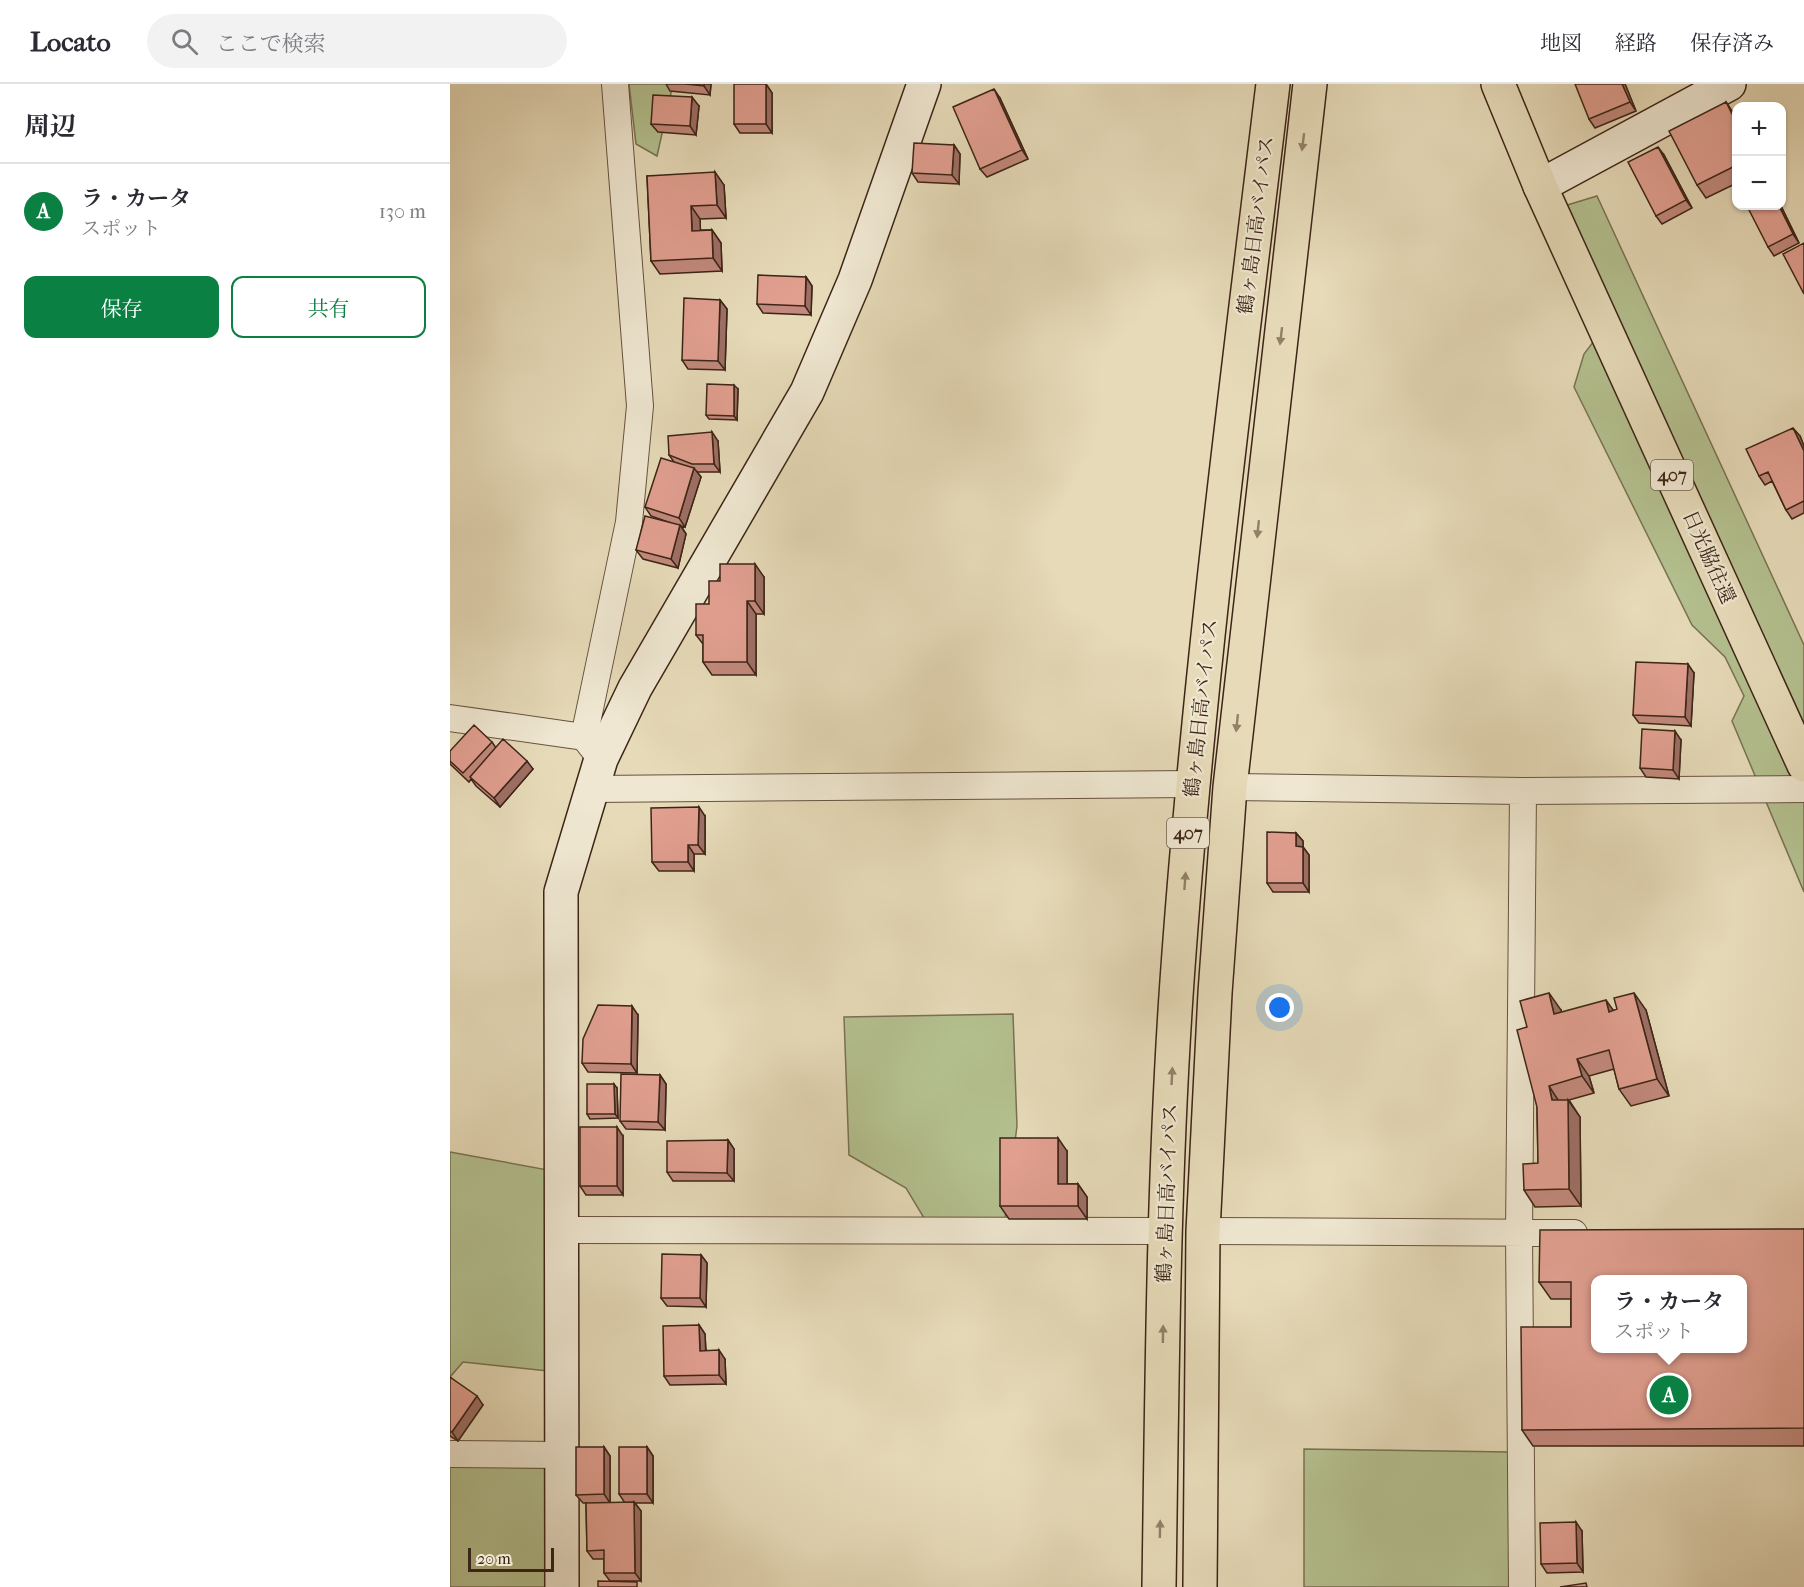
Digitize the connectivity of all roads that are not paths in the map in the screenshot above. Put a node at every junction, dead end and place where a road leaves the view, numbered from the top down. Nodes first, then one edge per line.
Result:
1 (615, 84) edge
2 (924, 84) edge
3 (1273, 84) edge
4 (1310, 84) edge
5 (1498, 84) edge
6 (1729, 84) edge
7 (1540, 186) junction
8 (450, 718) edge
9 (592, 762) junction
10 (1804, 765) edge
11 (1192, 784) junction
12 (1230, 787) junction
13 (1804, 789) edge
14 (1523, 791) junction
15 (560, 1230) junction
16 (1164, 1231) junction
17 (1203, 1231) junction
18 (1602, 1233) edge
19 (1519, 1234) junction
20 (450, 1454) edge
21 (560, 1455) junction
22 (562, 1587) edge
23 (1159, 1587) edge
24 (1200, 1587) edge
25 (1522, 1587) edge

1 - 9 street
2 - 9 street
3 - 11 highway, 鶴ヶ島日高バイパス / 407
4 -> 12 highway, 鶴ヶ島日高バイパス / 407
5 - 7 highway, 407
6 - 7 street
7 - 10 highway, 日光脇往還 / 407
8 - 9 street
9 - 11 street
9 - 15 street
16 -> 11 highway, 鶴ヶ島日高バイパス / 407
12 - 14 street
12 - 17 highway, 鶴ヶ島日高バイパス / 407
13 - 14 street
14 - 19 street
15 - 16 street
15 - 21 street
23 -> 16 highway, 鶴ヶ島日高バイパス / 407
17 - 19 street
17 - 24 highway, 鶴ヶ島日高バイパス / 407
18 - 19 street
19 - 25 street
20 - 21 street
21 - 22 street

